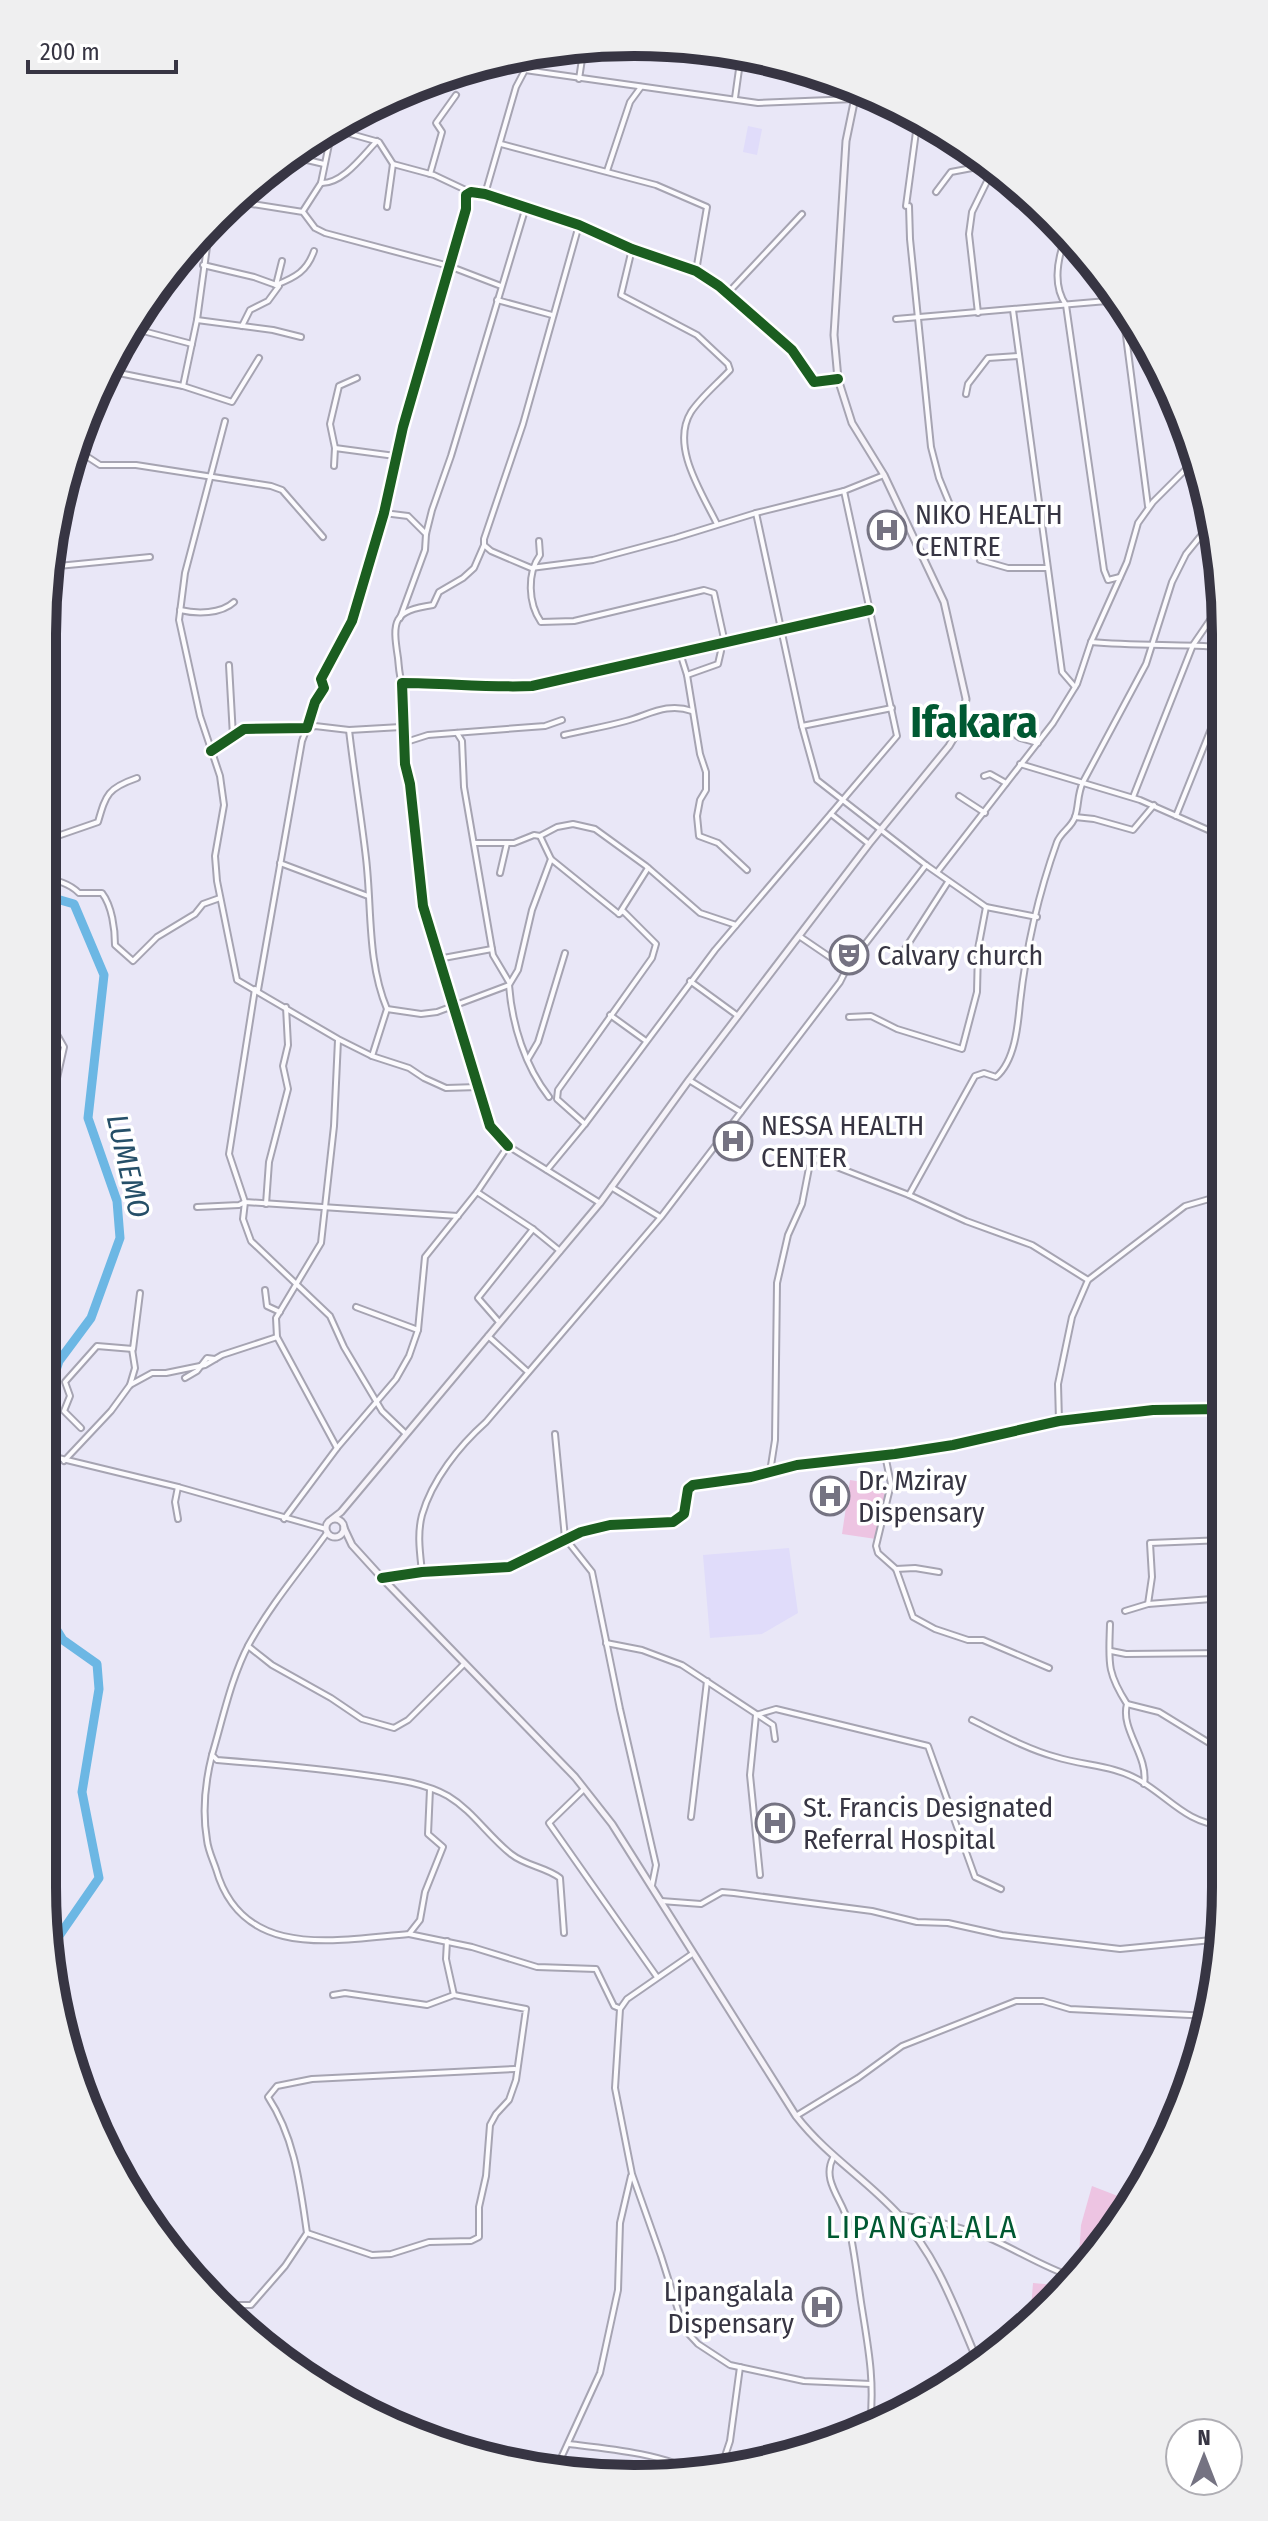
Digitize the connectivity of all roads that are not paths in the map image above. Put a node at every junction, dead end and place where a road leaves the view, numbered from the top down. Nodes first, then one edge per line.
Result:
1 (582, 59) edge
2 (526, 66) edge
3 (739, 66) edge
4 (525, 70) junction
5 (579, 79) junction
6 (641, 87) junction
7 (456, 95) dead end
8 (735, 98) junction
9 (852, 99) edge
10 (854, 99) edge
11 (917, 130) edge
12 (348, 132) edge
13 (377, 141) junction
14 (329, 143) edge
15 (501, 144) junction
16 (304, 159) edge
17 (324, 164) junction
18 (393, 164) junction
19 (975, 167) edge
20 (607, 171) junction
21 (430, 174) junction
22 (988, 177) edge
23 (321, 183) junction
24 (471, 192) junction
25 (936, 192) dead end
26 (485, 194) junction
27 (248, 203) edge
28 (387, 207) dead end
29 (525, 210) junction
30 (303, 212) junction
31 (802, 214) dead end
32 (579, 225) junction
33 (207, 245) edge
34 (1063, 247) edge
35 (632, 249) junction
36 (314, 251) dead end
37 (282, 261) dead end
38 (203, 265) junction
39 (449, 266) junction
40 (696, 271) junction
41 (276, 285) junction
42 (501, 286) junction
43 (727, 294) junction
44 (497, 300) junction
45 (1106, 301) edge
46 (1066, 305) junction
47 (1013, 310) junction
48 (978, 313) junction
49 (553, 315) junction
50 (918, 317) junction
51 (896, 319) dead end
52 (197, 320) junction
53 (242, 326) junction
54 (143, 329) edge
55 (1125, 329) edge
56 (301, 337) dead end
57 (192, 344) junction
58 (1019, 356) junction
59 (259, 358) dead end
60 (119, 373) edge
61 (357, 378) dead end
62 (838, 379) junction
63 (183, 386) junction
64 (966, 394) dead end
65 (225, 421) dead end
66 (335, 448) junction
67 (85, 455) edge
68 (395, 456) junction
69 (334, 466) dead end
70 (1187, 469) edge
71 (884, 475) junction
72 (211, 476) junction
73 (844, 491) junction
74 (1148, 509) junction
75 (384, 513) junction
76 (756, 513) junction
77 (955, 517) dead end
78 (717, 524) junction
79 (1203, 533) edge
80 (426, 534) junction
81 (323, 537) dead end
82 (539, 541) dead end
83 (484, 545) junction
84 (150, 557) dead end
85 (980, 560) dead end
86 (60, 566) edge
87 (531, 568) junction
88 (1047, 568) junction
89 (1120, 577) junction
90 (234, 602) dead end
91 (180, 610) junction
92 (869, 610) junction
93 (400, 618) junction
94 (1212, 618) edge
95 (781, 630) junction
96 (1091, 642) junction
97 (1152, 643) junction
98 (722, 644) junction
99 (1193, 645) junction
100 (1212, 646) edge
101 (680, 653) junction
102 (229, 665) dead end
103 (687, 675) junction
104 (402, 683) junction
105 (1075, 687) junction
106 (892, 708) junction
107 (692, 711) junction
108 (562, 720) dead end
109 (983, 721) dead end
110 (802, 726) junction
111 (1212, 726) edge
112 (402, 727) junction
113 (307, 728) junction
114 (349, 730) junction
115 (457, 733) junction
116 (564, 735) dead end
117 (233, 736) junction
118 (403, 743) junction
119 (1038, 743) junction
120 (211, 751) junction
121 (1020, 764) junction
122 (984, 776) dead end
123 (137, 778) dead end
124 (1083, 782) junction
125 (1006, 783) junction
126 (959, 796) dead end
127 (1133, 798) junction
128 (843, 802) junction
129 (1154, 805) junction
130 (985, 813) junction
131 (831, 814) junction
132 (1176, 816) junction
133 (1075, 817) junction
134 (882, 829) junction
135 (1212, 830) edge
136 (540, 836) junction
137 (56, 837) edge
138 (474, 843) junction
139 (507, 843) junction
140 (869, 844) junction
141 (551, 859) junction
142 (280, 863) junction
143 (926, 865) junction
144 (648, 868) junction
145 (747, 870) dead end
146 (938, 871) junction
147 (500, 873) dead end
148 (56, 880) edge
149 (948, 882) junction
150 (369, 896) junction
151 (220, 898) junction
152 (986, 907) junction
153 (619, 914) junction
154 (1037, 917) junction
155 (736, 926) junction
156 (799, 936) junction
157 (866, 943) dead end
158 (492, 949) junction
159 (903, 952) dead end
160 (565, 953) dead end
161 (438, 959) junction
162 (690, 981) junction
163 (509, 984) junction
164 (257, 990) junction
165 (286, 1007) junction
166 (453, 1007) junction
167 (387, 1009) junction
168 (610, 1015) junction
169 (738, 1016) junction
170 (849, 1017) dead end
171 (56, 1033) edge
172 (338, 1039) junction
173 (646, 1041) junction
174 (372, 1056) junction
175 (528, 1059) junction
176 (58, 1066) joint
177 (56, 1079) edge
178 (689, 1080) junction
179 (478, 1087) junction
180 (549, 1097) dead end
181 (741, 1112) junction
182 (585, 1124) junction
183 (508, 1146) junction
184 (547, 1170) junction
185 (611, 1187) junction
186 (477, 1192) junction
187 (909, 1195) junction
188 (1212, 1198) edge
189 (245, 1202) junction
190 (600, 1203) junction
191 (266, 1204) junction
192 (197, 1207) dead end
193 (324, 1207) junction
194 (458, 1216) junction
195 (661, 1217) junction
196 (533, 1229) junction
197 (560, 1251) junction
198 (1088, 1280) junction
199 (298, 1283) junction
200 (265, 1290) dead end
201 (140, 1293) dead end
202 (356, 1307) dead end
203 (280, 1312) junction
204 (499, 1322) junction
205 (418, 1330) junction
206 (488, 1336) junction
207 (277, 1337) junction
208 (132, 1349) junction
209 (200, 1366) junction
210 (528, 1372) junction
211 (185, 1378) dead end
212 (130, 1385) junction
213 (378, 1402) junction
214 (1212, 1409) edge
215 (1059, 1421) junction
216 (81, 1428) dead end
217 (406, 1434) junction
218 (555, 1434) dead end
219 (337, 1448) junction
220 (885, 1455) junction
221 (56, 1459) edge
222 (64, 1461) junction
223 (770, 1472) junction
224 (178, 1487) junction
225 (344, 1508) junction
226 (178, 1519) dead end
227 (284, 1519) junction
228 (332, 1519) junction
229 (344, 1526) junction
230 (326, 1531) junction
231 (335, 1538) junction
232 (565, 1538) junction
233 (1212, 1540) edge
234 (352, 1545) junction
235 (896, 1569) junction
236 (422, 1572) junction
237 (939, 1572) dead end
238 (382, 1578) junction
239 (1212, 1599) edge
240 (1148, 1604) junction
241 (1125, 1611) dead end
242 (1110, 1624) dead end
243 (606, 1643) junction
244 (248, 1646) junction
245 (1110, 1651) junction
246 (1212, 1653) edge
247 (464, 1664) junction
248 (1049, 1668) dead end
249 (707, 1681) junction
250 (1127, 1704) junction
251 (756, 1715) junction
252 (972, 1720) dead end
253 (775, 1739) dead end
254 (1212, 1745) edge
255 (212, 1755) junction
256 (1144, 1784) junction
257 (430, 1789) junction
258 (584, 1789) junction
259 (691, 1817) dead end
260 (1212, 1825) edge
261 (760, 1875) dead end
262 (652, 1885) junction
263 (1001, 1889) dead end
264 (661, 1901) junction
265 (564, 1933) dead end
266 (409, 1934) junction
267 (1209, 1940) edge
268 (447, 1941) junction
269 (692, 1954) junction
270 (657, 1978) junction
271 (333, 1995) dead end
272 (454, 1995) junction
273 (620, 2009) junction
274 (1197, 2015) edge
275 (515, 2069) junction
276 (796, 2116) junction
277 (833, 2158) junction
278 (632, 2174) junction
279 (899, 2215) junction
280 (307, 2233) junction
281 (1064, 2273) edge
282 (235, 2305) edge
283 (975, 2354) edge
284 (740, 2367) junction
285 (871, 2384) junction
286 (870, 2414) edge
287 (569, 2444) junction
288 (724, 2458) edge
289 (561, 2460) edge
290 (676, 2464) edge

1 - 5 street
2 - 4 street
3 - 8 street
4 - 5 street
4 - 15 street
5 - 6 street
6 - 8 street
6 - 20 street
7 - 21 street
8 - 9 street
10 - 62 main road
11 - 50 street
12 - 13 street
13 - 18 street
13 - 23 street
14 - 17 street
15 - 20 street
15 - 26 street
16 - 17 street
17 - 23 street
18 - 21 street
18 - 28 street
19 - 25 street
20 - 40 street
21 - 24 street
22 - 48 street
23 - 30 street
24 - 26 street
24 - 39 street
26 - 29 street
27 - 30 street
29 - 32 street
29 - 42 street
30 - 39 street
31 - 43 street
32 - 35 street
32 - 49 street
33 - 38 street
34 - 46 street
35 - 40 street
35 - 78 street
36 - 41 street
37 - 41 street
38 - 41 street
38 - 52 street
39 - 42 street
39 - 68 street
40 - 43 street
41 - 53 street
42 - 44 street
43 - 62 street
44 - 49 street
44 - 80 street
45 - 46 street
46 - 47 street
46 - 89 street
47 - 48 street
47 - 58 street
48 - 50 street
49 - 83 street
50 - 51 street
50 - 77 street
52 - 53 street
52 - 57 street
53 - 56 street
54 - 57 street
55 - 74 street
57 - 63 street
58 - 64 street
58 - 88 street
59 - 63 street
60 - 63 street
61 - 66 street
62 - 71 main road
65 - 72 street
66 - 68 street
66 - 69 street
67 - 72 street
68 - 75 street
70 - 74 street
71 - 73 street
71 - 134 main road
72 - 81 street
72 - 91 street
73 - 76 street
73 - 92 street
74 - 89 street
75 - 80 street
75 - 113 street
76 - 78 street
76 - 95 street
78 - 87 street
79 - 97 street
80 - 93 street
82 - 87 street
83 - 87 street
83 - 93 street
84 - 86 street
85 - 88 street
87 - 98 street
88 - 105 street
89 - 96 street
90 - 91 street
91 - 120 street
92 - 95 street
92 - 106 street
93 - 104 street
94 - 99 street
95 - 98 street
95 - 110 street
96 - 97 street
96 - 105 street
97 - 99 street
97 - 124 street
98 - 101 street
98 - 103 street
99 - 100 street
99 - 127 street
101 - 103 street
101 - 104 street
102 - 117 street
103 - 107 street
104 - 112 street
105 - 119 street
106 - 110 street
106 - 128 street
107 - 116 street
107 - 145 street
108 - 115 street
109 - 119 street
110 - 128 street
111 - 132 street
112 - 114 street
112 - 118 street
113 - 114 street
113 - 117 street
113 - 142 street
114 - 150 street
115 - 118 street
115 - 138 street
117 - 120 street
118 - 161 street
119 - 121 street
120 - 151 street
121 - 124 street
121 - 125 street
122 - 125 street
123 - 137 street
124 - 127 street
124 - 133 street
125 - 130 street
126 - 130 street
127 - 129 street
128 - 131 street
128 - 134 street
129 - 132 street
129 - 133 street
130 - 146 street
131 - 140 street
131 - 155 street
132 - 135 street
133 - 154 street
134 - 140 main road
134 - 143 street
136 - 139 street
136 - 141 street
136 - 144 street
138 - 139 street
138 - 158 street
139 - 147 street
140 - 156 main road
141 - 153 street
141 - 163 street
142 - 150 street
142 - 164 street
143 - 146 street
143 - 157 street
144 - 153 street
144 - 155 street
146 - 149 street
148 - 151 street
149 - 152 street
149 - 159 street
150 - 167 street
151 - 164 street
152 - 154 street
152 - 170 street
153 - 168 street
154 - 187 street
155 - 162 street
156 - 169 main road
156 - 181 street
158 - 161 street
158 - 163 street
160 - 175 street
161 - 166 street
162 - 169 street
162 - 173 street
163 - 166 street
163 - 175 street
164 - 165 street
164 - 189 street
165 - 172 street
165 - 191 street
166 - 167 street
166 - 179 street
167 - 174 street
168 - 173 street
168 - 182 street
169 - 178 main road
171 - 176 street
172 - 174 street
172 - 193 street
173 - 182 street
174 - 179 street
175 - 180 street
176 - 177 street
178 - 181 street
178 - 185 main road
179 - 183 street
181 - 195 street
182 - 184 street
183 - 184 street
183 - 186 street
184 - 190 street
185 - 190 main road
185 - 195 street
186 - 194 street
186 - 196 street
187 - 198 street
187 - 223 street
188 - 198 street
189 - 191 street
189 - 192 street
189 - 199 street
190 - 197 main road
191 - 193 street
193 - 194 street
193 - 199 street
194 - 205 street
195 - 210 street
196 - 197 street
196 - 204 street
197 - 204 main road
198 - 215 street
199 - 203 street
199 - 213 street
200 - 203 street
201 - 208 street
202 - 205 street
203 - 207 street
204 - 206 main road
205 - 213 street
206 - 210 street
206 - 217 main road
207 - 209 street
207 - 219 street
208 - 212 street
208 - 216 street
209 - 211 street
209 - 212 street
210 - 236 street
212 - 222 street
213 - 217 street
213 - 219 street
214 - 215 street
215 - 220 street
217 - 225 main road
218 - 232 street
219 - 227 street
220 - 223 street
220 - 235 street
221 - 222 street
222 - 224 street
223 - 232 street
224 - 226 street
224 - 227 street
225 - 228 main road
225 - 229 main road
227 - 230 street
228 - 229 main road
228 - 230 main road
229 - 231 main road
229 - 234 main road
230 - 231 main road
230 - 244 street
231 - 234 main road
232 - 236 street
232 - 243 street
233 - 240 street
234 - 238 main road
235 - 237 street
235 - 248 street
236 - 238 street
238 - 247 main road
239 - 240 street
240 - 241 street
242 - 245 street
243 - 249 street
243 - 262 street
244 - 247 street
244 - 255 street
245 - 246 street
245 - 250 street
247 - 258 main road
249 - 251 street
249 - 259 street
250 - 254 street
250 - 256 street
251 - 253 street
251 - 261 street
251 - 263 street
252 - 256 street
255 - 257 street
255 - 266 street
256 - 260 street
257 - 265 street
257 - 266 street
258 - 262 main road
258 - 270 street
262 - 264 main road
264 - 267 street
264 - 269 main road
266 - 268 street
268 - 272 street
268 - 273 street
269 - 270 street
269 - 276 main road
270 - 273 street
271 - 272 street
272 - 275 street
273 - 278 street
274 - 276 street
275 - 280 street
275 - 280 street
276 - 277 main road
277 - 279 main road
277 - 285 street
278 - 284 street
278 - 287 street
279 - 281 street
279 - 283 main road
280 - 282 street
284 - 285 street
284 - 288 street
285 - 286 street
287 - 289 street
287 - 290 street

